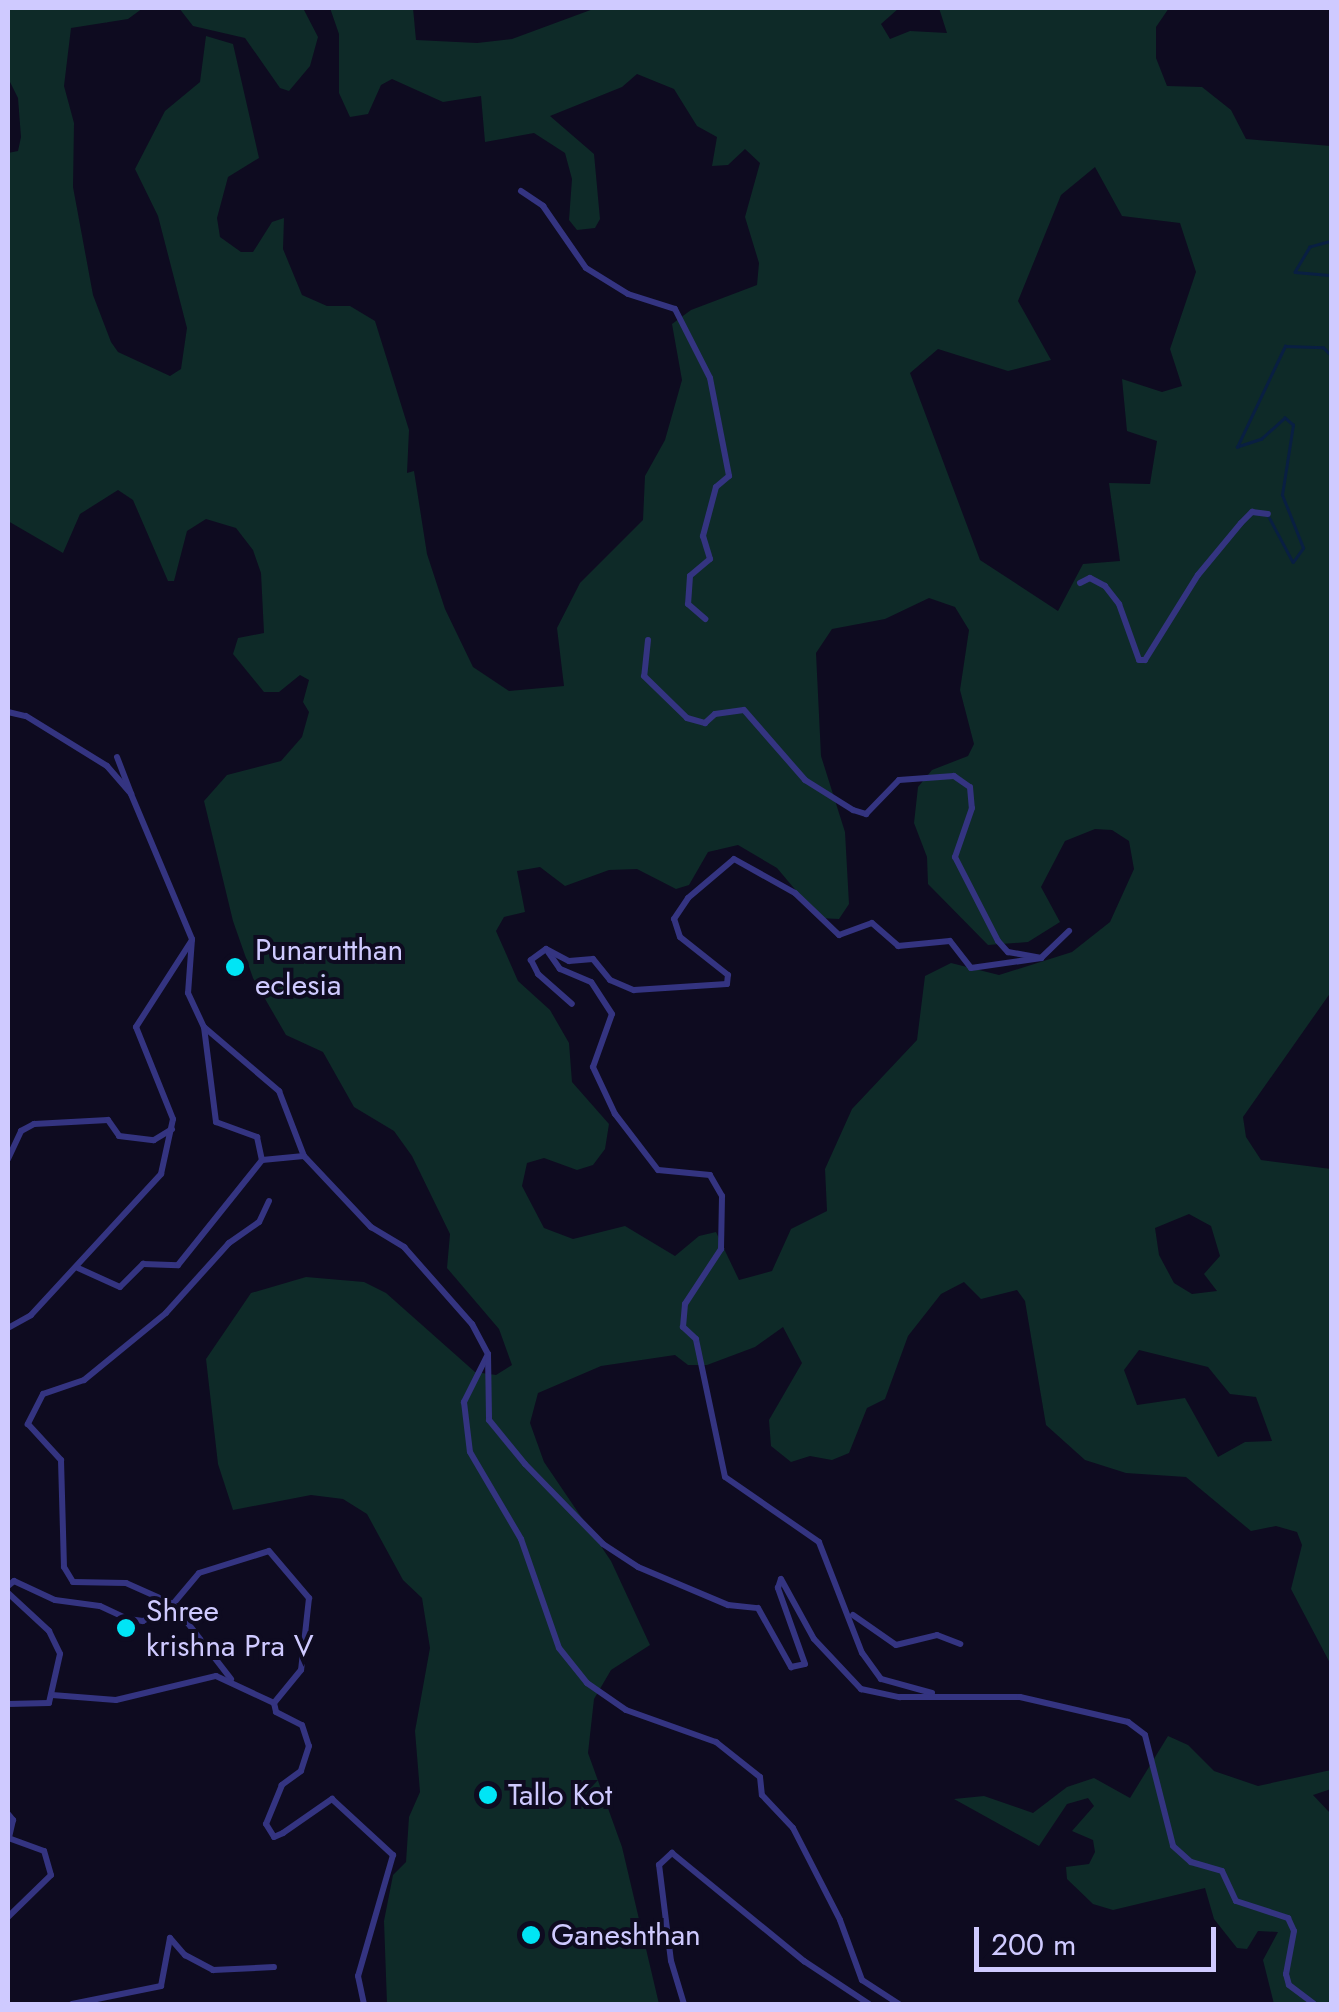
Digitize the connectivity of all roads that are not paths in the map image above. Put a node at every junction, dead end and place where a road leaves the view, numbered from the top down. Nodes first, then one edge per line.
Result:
1 (521, 191) dead end
2 (1268, 514) dead end
3 (1080, 583) dead end
4 (705, 619) dead end
5 (648, 640) dead end
6 (8, 712) edge
7 (117, 757) dead end
8 (131, 794) junction
9 (1069, 931) dead end
10 (192, 939) junction
11 (546, 949) junction
12 (1041, 958) junction
13 (572, 1004) dead end
14 (204, 1027) junction
15 (174, 1128) junction
16 (304, 1156) junction
17 (8, 1159) edge
18 (262, 1160) junction
19 (270, 1201) dead end
20 (78, 1268) junction
21 (8, 1328) edge
22 (488, 1354) junction
23 (8, 1590) edge
24 (173, 1604) junction
25 (849, 1610) junction
26 (960, 1644) dead end
27 (230, 1679) junction
28 (932, 1693) junction
29 (52, 1694) junction
30 (8, 1704) edge
31 (274, 1704) junction
32 (8, 1814) edge
33 (9, 1838) edge
34 (8, 1918) edge
35 (274, 1967) dead end
36 (72, 2004) edge
37 (364, 2004) edge
38 (684, 2004) edge
39 (868, 2004) edge
40 (899, 2004) edge
41 (1314, 2004) edge

1 - 4 street
2 - 3 street
5 - 12 street
6 - 8 street
7 - 8 street
8 - 10 street
9 - 12 street
10 - 14 street
10 - 15 street
11 - 12 street
11 - 13 street
11 - 25 street
14 - 16 street
14 - 18 street
15 - 17 street
15 - 20 street
16 - 18 street
16 - 22 street
18 - 20 street
19 - 24 street
20 - 21 street
22 - 28 street
22 - 40 street
23 - 24 street
23 - 29 street
24 - 27 street
24 - 31 street
25 - 26 street
25 - 28 street
27 - 29 street
27 - 31 street
28 - 41 street
29 - 30 street
31 - 37 street
32 - 33 street
33 - 34 street
35 - 36 street
38 - 39 street

